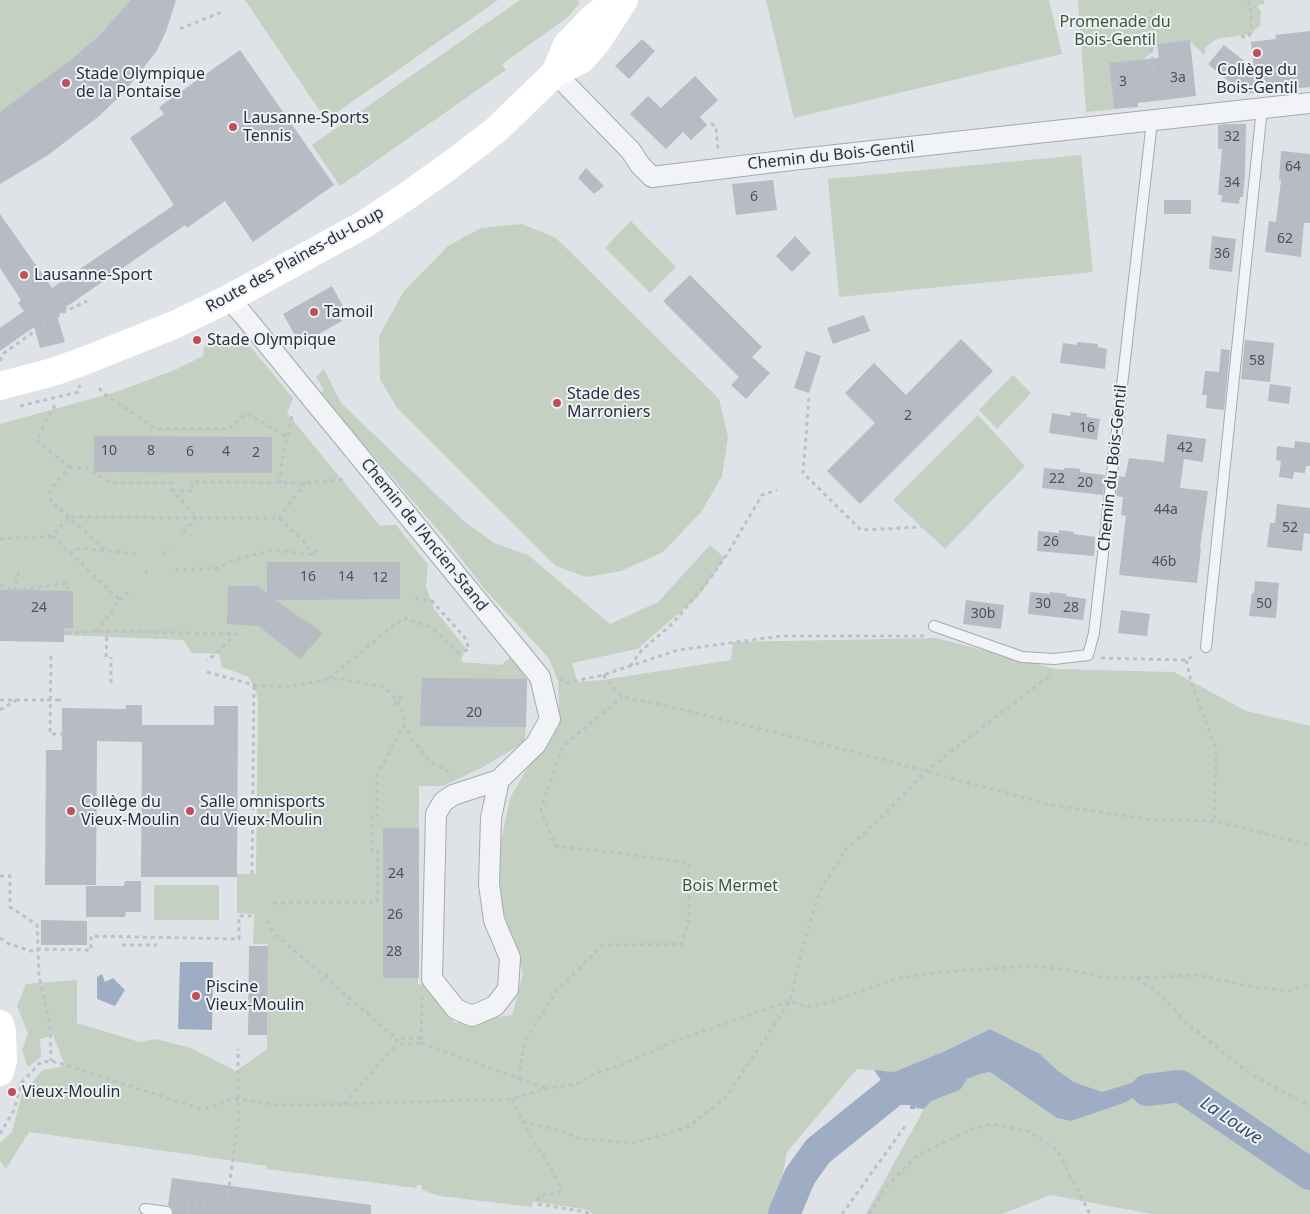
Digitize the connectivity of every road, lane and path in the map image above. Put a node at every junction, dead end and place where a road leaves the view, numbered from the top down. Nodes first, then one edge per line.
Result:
1 (615, 0) edge
2 (624, 0) edge
3 (1248, 0) edge
4 (1151, 9) dead end
5 (224, 11) dead end
6 (180, 29) dead end
7 (1241, 37) dead end
8 (1154, 72) dead end
9 (555, 73) junction
10 (1310, 103) edge
11 (1262, 108) junction
12 (1156, 121) junction
13 (711, 123) dead end
14 (718, 154) dead end
15 (228, 299) junction
16 (88, 301) dead end
17 (0, 361) edge
18 (0, 386) edge
19 (99, 388) dead end
20 (809, 398) dead end
21 (56, 405) dead end
22 (293, 412) dead end
23 (287, 437) junction
24 (69, 467) junction
25 (347, 479) dead end
26 (280, 483) junction
27 (304, 483) junction
28 (777, 490) dead end
29 (172, 491) junction
30 (69, 516) junction
31 (197, 517) junction
32 (279, 518) junction
33 (921, 527) dead end
34 (182, 534) dead end
35 (52, 536) junction
36 (0, 539) edge
37 (320, 546) dead end
38 (169, 548) dead end
39 (105, 550) junction
40 (69, 553) junction
41 (138, 554) dead end
42 (162, 555) dead end
43 (313, 555) junction
44 (150, 569) dead end
45 (19, 570) dead end
46 (175, 570) dead end
47 (144, 574) dead end
48 (0, 585) edge
49 (130, 588) dead end
50 (14, 591) junction
51 (68, 591) dead end
52 (412, 598) dead end
53 (120, 600) junction
54 (934, 626) joint
55 (67, 628) dead end
56 (96, 632) junction
57 (106, 632) junction
58 (1206, 647) joint
59 (1088, 655) junction
60 (51, 656) dead end
61 (106, 657) dead end
62 (111, 657) dead end
63 (1054, 659) junction
64 (1186, 660) junction
65 (207, 661) dead end
66 (630, 666) junction
67 (207, 672) dead end
68 (603, 675) junction
69 (558, 676) dead end
70 (329, 679) junction
71 (111, 683) dead end
72 (254, 685) junction
73 (404, 693) dead end
74 (622, 697) junction
75 (0, 700) edge
76 (18, 700) junction
77 (62, 700) dead end
78 (398, 701) junction
79 (394, 705) dead end
80 (0, 710) edge
81 (404, 725) junction
82 (70, 734) dead end
83 (927, 770) junction
84 (490, 783) junction
85 (1214, 821) junction
86 (1310, 845) edge
87 (252, 874) dead end
88 (0, 876) edge
89 (273, 903) dead end
90 (256, 916) dead end
91 (267, 921) dead end
92 (0, 938) edge
93 (122, 945) dead end
94 (157, 945) dead end
95 (37, 949) junction
96 (330, 971) dead end
97 (325, 976) junction
98 (1137, 978) junction
99 (432, 979) junction
100 (320, 982) dead end
101 (1310, 985) edge
102 (349, 998) junction
103 (790, 1000) junction
104 (347, 1006) dead end
105 (0, 1024) edge
106 (421, 1038) junction
107 (397, 1039) junction
108 (421, 1043) junction
109 (397, 1044) junction
110 (238, 1049) dead end
111 (51, 1061) junction
112 (0, 1072) edge
113 (518, 1079) junction
114 (545, 1089) junction
115 (512, 1098) junction
116 (238, 1099) junction
117 (344, 1104) junction
118 (1310, 1106) edge
119 (523, 1122) junction
120 (906, 1125) dead end
121 (0, 1134) edge
122 (144, 1209) dead end
123 (168, 1212) dead end
124 (187, 1214) edge
125 (589, 1214) edge
126 (842, 1214) edge
127 (869, 1214) edge
128 (1090, 1214) edge

1 - 9 main road, Route des Plaines-du-Loup
2 - 9 main road, Route des Plaines-du-Loup
3 - 7 path
4 - 8 path
5 - 6 path
9 - 12 street, Chemin du Bois-Gentil
9 - 15 main road, Route des Plaines-du-Loup
10 - 11 street, Chemin du Bois-Gentil
11 - 12 street, Chemin du Bois-Gentil
11 - 58 lane
12 - 59 lane, Chemin du Bois-Gentil
13 - 14 path
15 - 18 main road, Route des Plaines-du-Loup
15 - 84 street, Chemin de l'Ancien-Stand
16 - 17 path
19 - 23 path
20 - 33 path
21 - 24 path
22 - 23 path
23 - 26 path
24 - 29 path
24 - 30 path
25 - 27 path
26 - 27 path
26 - 29 path
27 - 32 path
28 - 66 path
29 - 31 path
30 - 31 path
30 - 35 path
30 - 39 path
31 - 32 path
31 - 34 path
32 - 43 path
35 - 36 path
35 - 40 path
37 - 43 path
38 - 42 path
39 - 40 path
39 - 41 path
40 - 53 path
43 - 46 path
44 - 47 path
45 - 50 path
48 - 50 path
49 - 53 path
50 - 51 path
52 - 70 path
53 - 56 path
54 - 63 lane
54 - 66 path
55 - 56 path
56 - 57 path
57 - 61 path
57 - 65 path
58 - 64 path
59 - 63 lane
59 - 64 path
60 - 82 path
62 - 71 path
63 - 83 path
64 - 85 path
66 - 68 path
67 - 72 path
68 - 69 path
68 - 74 path
70 - 72 path
70 - 78 path
72 - 87 path
73 - 78 path
74 - 83 path
74 - 113 path
75 - 76 path
76 - 77 path, bridge
76 - 80 path
78 - 79 path
78 - 81 path
81 - 84 path
81 - 89 path
83 - 85 path
83 - 103 path
84 - 99 street, Chemin de l'Ancien-Stand
84 - 99 street
85 - 86 path
88 - 95 path
90 - 95 path
91 - 97 path
92 - 95 path
93 - 94 path
95 - 111 path
96 - 97 path
97 - 100 path
97 - 102 path
98 - 101 path
98 - 103 path
98 - 118 path
99 - 106 path
102 - 104 path
102 - 107 path
103 - 114 path
103 - 119 path
105 - 112 main road
106 - 107 path
106 - 108 path
107 - 109 path
108 - 109 path
108 - 113 path
109 - 117 path
110 - 116 path
111 - 116 path
111 - 121 path
113 - 114 path
114 - 115 path
115 - 117 path
115 - 119 path
116 - 117 path
116 - 124 path
119 - 125 path
120 - 126 path
122 - 123 lane
127 - 128 path

